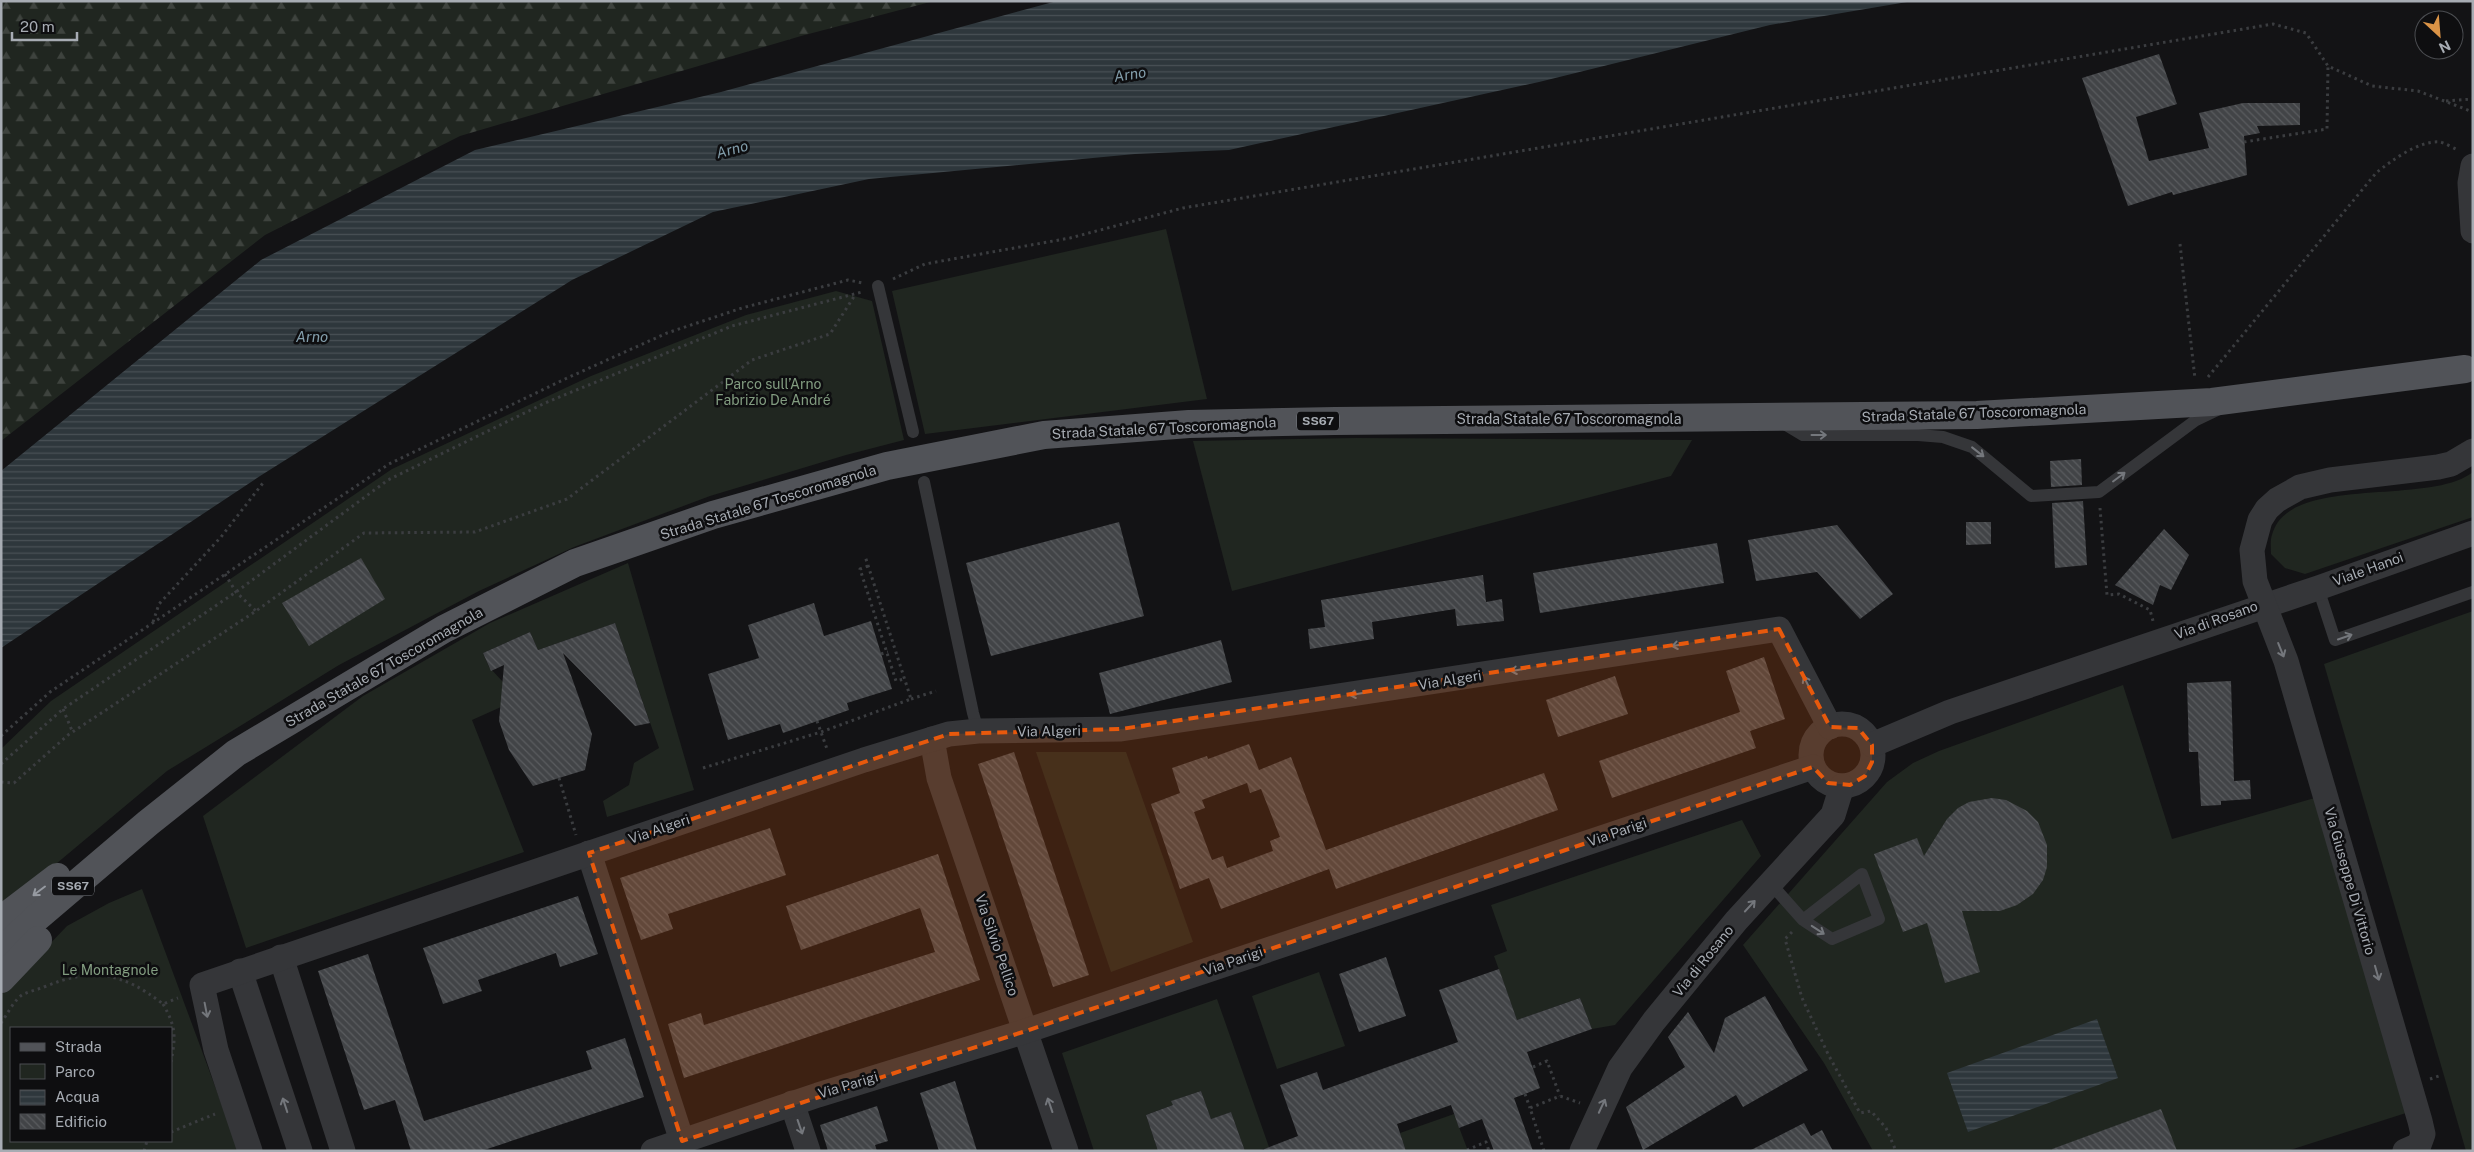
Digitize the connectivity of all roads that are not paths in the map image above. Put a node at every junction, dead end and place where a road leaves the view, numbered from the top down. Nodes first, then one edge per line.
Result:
1 (2468, 159) edge
2 (2473, 231) edge
3 (878, 286) road end
4 (2465, 368) dead end
5 (2242, 399) junction
6 (1774, 418) junction
7 (914, 432) dead end
8 (2473, 452) edge
9 (924, 482) dead end
10 (2473, 533) edge
11 (2318, 588) junction
12 (2473, 592) edge
13 (2263, 605) junction
14 (1830, 727) junction
15 (978, 731) junction
16 (940, 736) junction
17 (1872, 745) junction
18 (236, 753) junction
19 (1813, 767) junction
20 (1842, 786) junction
21 (148, 822) junction
22 (583, 846) junction
23 (1770, 884) junction
24 (1, 920) edge
25 (1803, 920) junction
26 (1, 952) edge
27 (280, 957) junction
28 (240, 971) junction
29 (1, 979) edge
30 (1026, 1031) junction
31 (792, 1103) junction
32 (682, 1141) junction
33 (1588, 1145) edge
34 (2415, 1149) edge
35 (250, 1151) edge
36 (300, 1151) edge
37 (343, 1151) edge
38 (652, 1151) edge
39 (808, 1151) edge
40 (1066, 1151) edge

1 - 2 street
3 - 7 lane
4 - 5 main road, Strada Statale 67 Toscoromagnola / SS67
5 - 6 main road, Strada Statale 67 Toscoromagnola / SS67
6 -> 5 lane
6 - 18 main road, Strada Statale 67 Toscoromagnola / SS67
8 - 13 street, Via di Rosano
9 - 15 lane
10 - 11 street, Viale Hanoi
11 -> 12 lane
11 - 13 street, Viale Hanoi
13 - 17 street, Via di Rosano
13 -> 34 street, Via Giuseppe Di Vittorio
14 -> 15 street, Via Algeri
14 - 17 street
14 - 19 street
15 - 16 street, Via Algeri
16 - 22 street, Via Algeri
16 - 30 street, Via Silvio Pellico
17 - 20 street
18 - 21 main road, Strada Statale 67 Toscoromagnola / SS67
18 -> 24 main road
19 - 20 street
19 - 30 street, Via Parigi
20 - 23 street, Via di Rosano
21 - 26 main road, Strada Statale 67 Toscoromagnola / SS67
21 - 29 main road
22 - 27 street, Via Algeri
22 - 32 street
23 - 25 lane
33 -> 23 street, Via di Rosano
25 -> 25 lane
27 - 28 street, Via Algeri
27 - 37 street
28 -> 35 street, Via Algeri
36 -> 28 street
30 - 31 street, Via Parigi
40 -> 30 street, Via Silvio Pellico
31 - 32 street, Via Parigi
31 -> 39 street
32 - 38 street, Via Parigi

